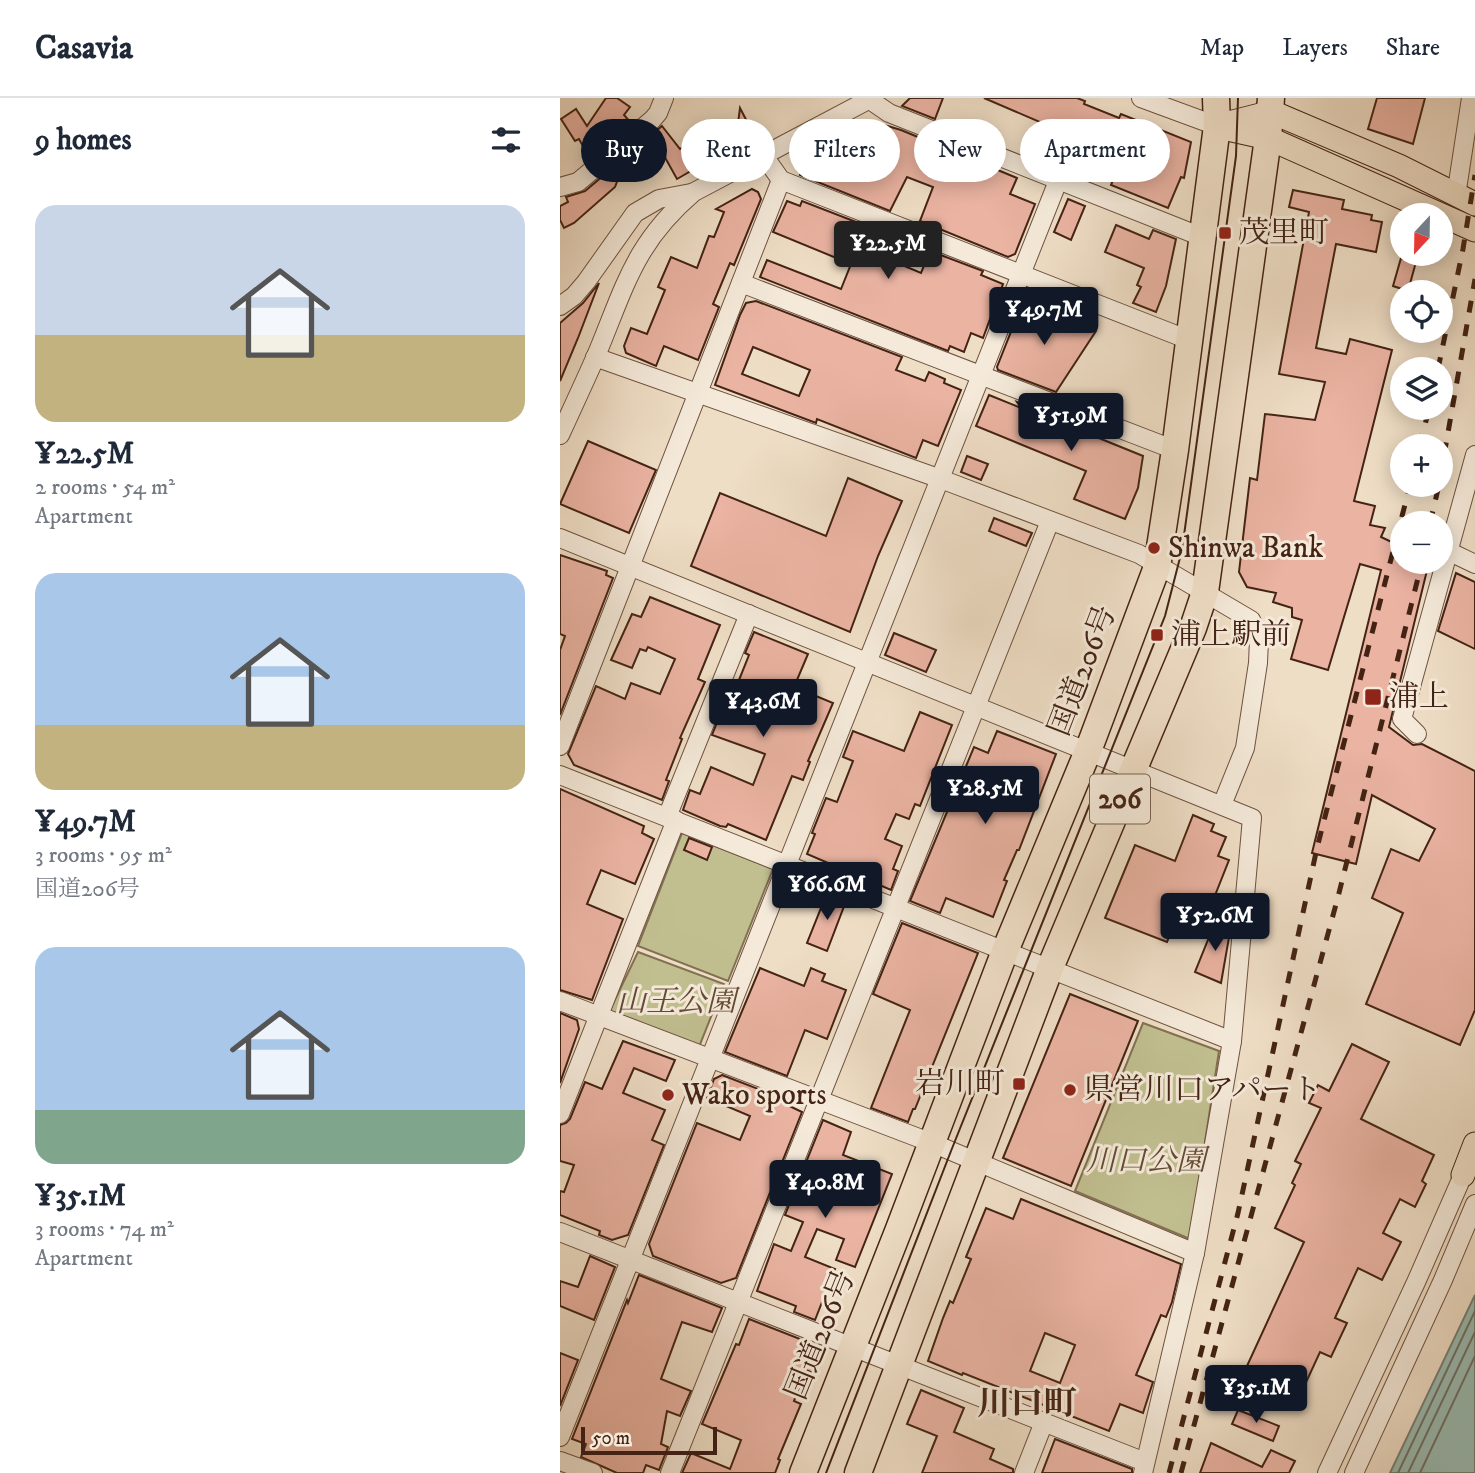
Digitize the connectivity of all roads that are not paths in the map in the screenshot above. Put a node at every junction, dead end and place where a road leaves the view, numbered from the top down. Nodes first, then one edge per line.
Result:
1 (664, 98) edge
2 (1140, 98) edge
3 (1216, 98) edge
4 (1471, 98) edge
5 (862, 101) edge
6 (1270, 116) edge
7 (1217, 126) junction
8 (775, 150) edge
9 (1020, 166) edge
10 (775, 172) edge
11 (781, 180) junction
12 (713, 182) edge
13 (1058, 182) edge
14 (1061, 182) edge
15 (560, 187) edge
16 (694, 192) junction
17 (1466, 200) edge
18 (1475, 230) edge
19 (1202, 237) junction
20 (1020, 275) junction
21 (741, 283) junction
22 (560, 306) edge
23 (1189, 340) junction
24 (595, 357) junction
25 (980, 376) junction
26 (698, 393) junction
27 (560, 435) edge
28 (1175, 450) junction
29 (1475, 455) edge
30 (938, 478) junction
31 (1050, 521) junction
32 (1453, 533) edge
33 (560, 538) edge
34 (1453, 553) edge
35 (1475, 564) edge
36 (629, 566) junction
37 (1157, 567) junction
38 (1442, 574) edge
39 (1205, 592) junction
40 (749, 614) junction
41 (866, 661) junction
42 (976, 706) junction
43 (1417, 734) dead end
44 (560, 746) edge
45 (1088, 751) junction
46 (1133, 768) junction
47 (560, 775) edge
48 (1222, 805) junction
49 (672, 819) junction
50 (786, 864) junction
51 (896, 907) junction
52 (1005, 951) junction
53 (1050, 968) junction
54 (560, 1001) edge
55 (599, 1016) junction
56 (1232, 1041) junction
57 (709, 1058) junction
58 (819, 1100) junction
59 (560, 1114) edge
60 (932, 1143) junction
61 (1475, 1144) edge
62 (976, 1161) junction
63 (1463, 1175) joint
64 (1475, 1204) edge
65 (560, 1232) edge
66 (1195, 1253) junction
67 (630, 1260) junction
68 (739, 1302) junction
69 (852, 1347) junction
70 (899, 1365) junction
71 (1044, 1422) junction
72 (560, 1437) edge
73 (560, 1461) edge
74 (1144, 1468) edge
75 (593, 1473) edge
76 (670, 1473) edge
77 (803, 1473) edge
78 (858, 1473) edge
79 (1024, 1473) edge
80 (1327, 1473) edge
81 (1354, 1473) edge

1 - 15 street
2 - 7 street
3 - 7 highway, 国道206号 / 206
4 - 17 street
5 - 8 street
5 - 9 street
6 - 7 main road
6 - 17 main road
6 - 18 main road
6 - 39 highway, 206
7 - 19 highway, 国道206号 / 206
10 - 11 street
11 - 20 street
11 - 21 street
12 - 16 street
13 - 20 street
14 - 19 street
16 - 22 street
16 - 24 street
19 - 23 highway, 国道206号 / 206
20 - 23 street
20 - 25 street
21 - 25 street
21 - 26 street
23 - 28 highway, 国道206号 / 206
24 - 26 street
24 - 27 street
25 - 28 street
25 - 30 street
26 - 30 street
26 - 36 street
28 - 37 highway, 国道206号 / 206
29 - 32 street
30 - 31 street
30 - 41 street
31 - 37 street
31 - 42 street
33 - 36 street
34 - 35 street
36 - 40 street
36 - 44 street
37 - 39 street
37 - 45 highway, 国道206号 / 206
38 - 43 street
39 - 46 highway, 206
39 - 48 street
40 - 41 street
40 - 49 street
41 - 42 street
41 - 50 street
42 - 45 street
42 - 51 street
45 - 46 street
45 - 52 highway, 国道206号 / 206
46 - 48 street
46 - 53 highway, 206
47 - 49 street
48 - 56 street
49 - 50 street
49 - 55 street
50 - 51 street
50 - 57 street
51 - 52 street
51 - 58 street
52 - 53 street
52 - 60 highway, 国道206号 / 206
53 - 56 street
53 - 62 highway, 206
54 - 55 street
55 - 57 street
55 - 59 street
56 - 66 street
57 - 58 street
57 - 67 street
58 - 60 street
58 - 68 street
60 - 62 street
60 - 69 highway, 国道206号 / 206
61 - 63 main road
62 - 66 street
62 - 70 highway, 206
63 - 80 street
64 - 81 street
65 - 67 street
66 - 74 street
67 - 68 street
67 - 72 street
68 - 69 street
68 - 76 street
69 - 70 street
69 - 77 highway, 国道206号 / 206
70 - 71 street
70 - 78 highway, 206
71 - 74 street
71 - 79 street
73 - 75 street

